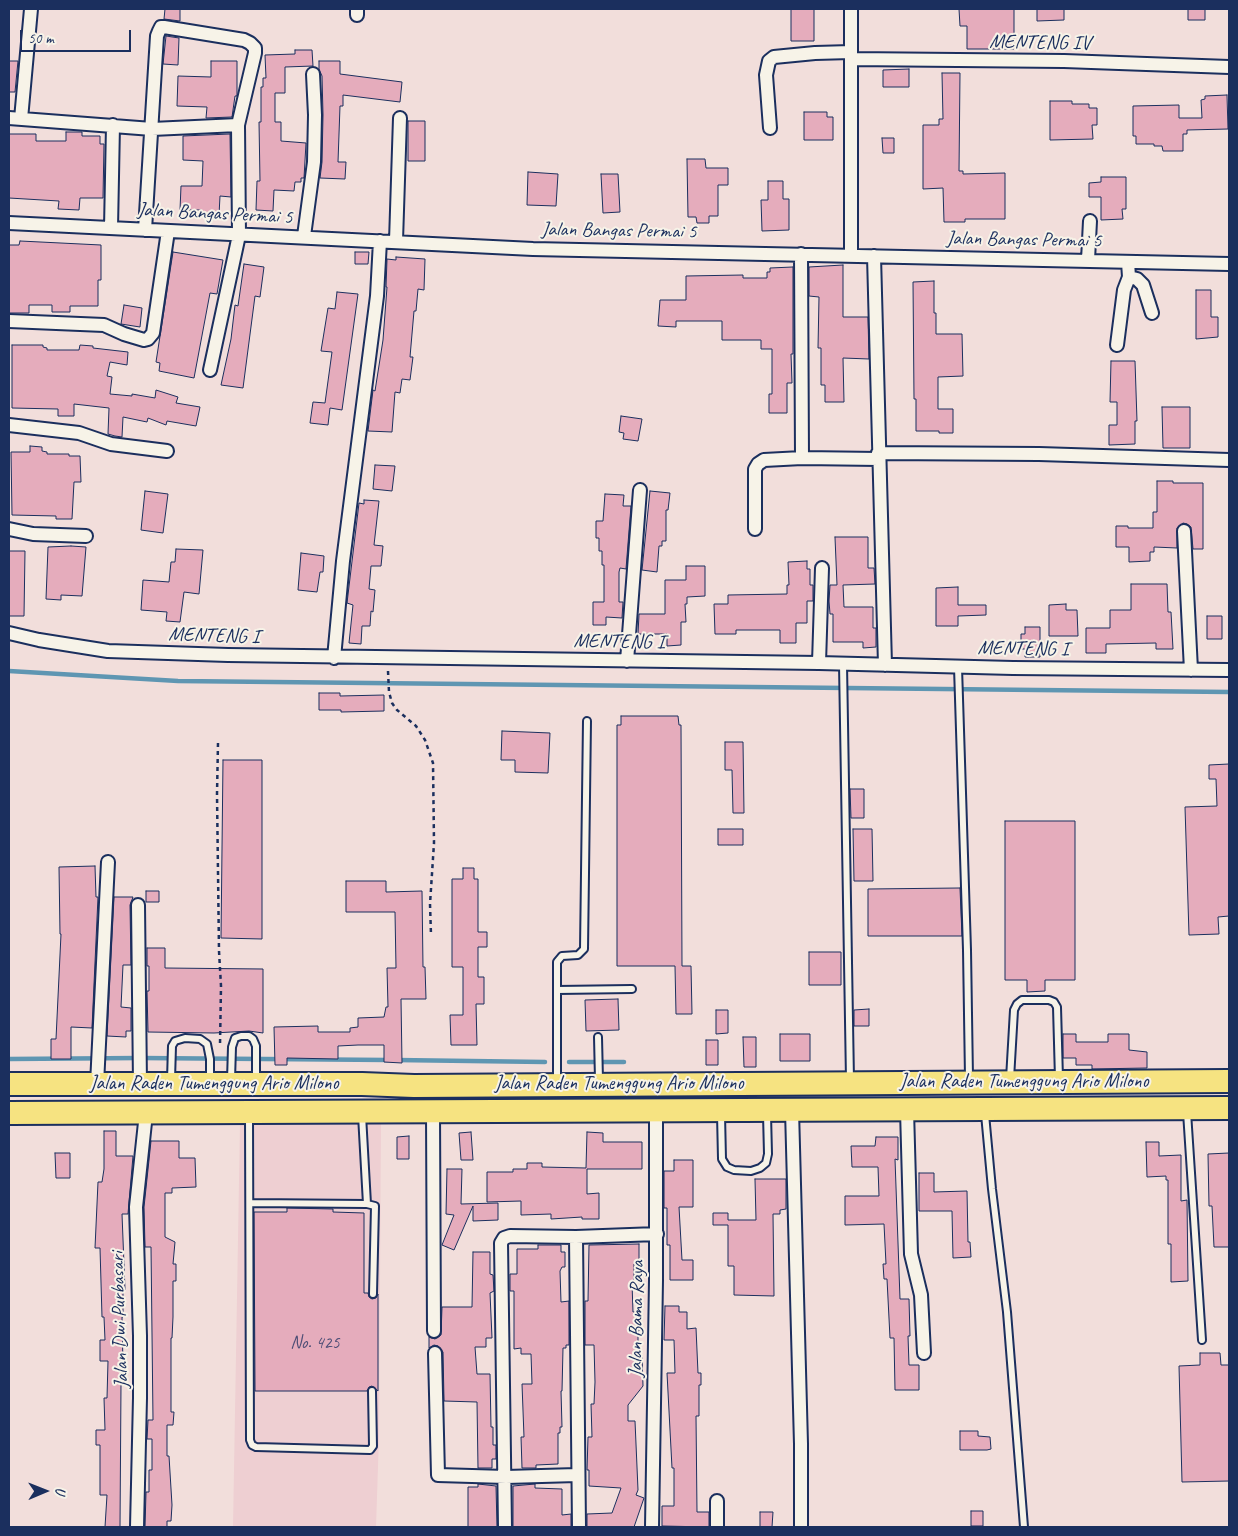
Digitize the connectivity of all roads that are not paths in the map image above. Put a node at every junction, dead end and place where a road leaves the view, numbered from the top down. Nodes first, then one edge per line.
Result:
1 (31, 9) edge
2 (850, 9) edge
3 (851, 56) junction
4 (1229, 67) edge
5 (313, 74) dead end
6 (15, 118) edge
7 (400, 118) dead end
8 (114, 125) junction
9 (238, 125) junction
10 (770, 128) dead end
11 (152, 129) junction
12 (1090, 221) dead end
13 (9, 223) edge
14 (111, 228) junction
15 (145, 230) junction
16 (168, 231) junction
17 (239, 235) junction
18 (304, 236) junction
19 (380, 241) junction
20 (396, 241) junction
21 (800, 254) junction
22 (851, 255) junction
23 (874, 256) junction
24 (1088, 260) junction
25 (1128, 262) junction
26 (1229, 264) edge
27 (1129, 277) junction
28 (1152, 313) dead end
29 (9, 322) edge
30 (1117, 345) dead end
31 (210, 370) dead end
32 (9, 426) edge
33 (167, 451) dead end
34 (878, 456) junction
35 (802, 458) junction
36 (1229, 460) edge
37 (640, 490) dead end
38 (9, 529) edge
39 (755, 529) dead end
40 (1184, 531) dead end
41 (86, 536) dead end
42 (822, 568) dead end
43 (9, 633) edge
44 (334, 658) junction
45 (627, 661) junction
46 (818, 663) junction
47 (843, 664) junction
48 (885, 665) junction
49 (958, 667) junction
50 (1191, 670) junction
51 (1229, 670) edge
52 (587, 721) dead end
53 (108, 862) dead end
54 (138, 905) dead end
55 (557, 990) junction
56 (632, 990) dead end
57 (598, 1037) dead end
58 (1229, 1081) edge
59 (1059, 1082) junction
60 (850, 1083) junction
61 (969, 1083) junction
62 (1010, 1083) junction
63 (9, 1084) edge
64 (97, 1084) junction
65 (140, 1084) junction
66 (170, 1084) junction
67 (220, 1084) junction
68 (257, 1084) junction
69 (362, 1084) junction
70 (557, 1084) junction
71 (599, 1084) junction
72 (1229, 1108) edge
73 (1187, 1109) junction
74 (767, 1110) junction
75 (792, 1110) junction
76 (907, 1110) junction
77 (985, 1110) junction
78 (362, 1111) junction
79 (656, 1111) junction
80 (720, 1111) junction
81 (249, 1112) junction
82 (433, 1112) junction
83 (9, 1113) edge
84 (146, 1113) junction
85 (250, 1203) junction
86 (368, 1204) junction
87 (657, 1234) junction
88 (576, 1237) junction
89 (373, 1294) dead end
90 (434, 1330) dead end
91 (1202, 1340) dead end
92 (435, 1353) dead end
93 (924, 1353) dead end
94 (372, 1391) dead end
95 (578, 1475) junction
96 (506, 1477) junction
97 (717, 1501) dead end
98 (137, 1527) edge
99 (505, 1527) edge
100 (579, 1527) edge
101 (652, 1527) edge
102 (717, 1527) edge
103 (801, 1527) edge
104 (1024, 1527) edge

1 - 6 street
2 - 3 street
3 - 4 street, MENTENG IV
3 - 10 street, MENTENG IV
3 - 22 street
5 - 18 street
6 - 8 street
7 - 20 street
8 - 11 street
8 - 14 street
9 - 11 street
9 - 11 street
9 - 17 street
11 - 15 street
12 - 24 street
13 - 14 street, Jalan Bangas Permai 5
14 - 15 street, Jalan Bangas Permai 5
15 - 16 street, Jalan Bangas Permai 5
16 - 17 street, Jalan Bangas Permai 5
16 - 29 street
17 - 18 street, Jalan Bangas Permai 5
17 - 31 street
18 - 19 street, Jalan Bangas Permai 5
19 - 20 street, Jalan Bangas Permai 5
19 - 44 street
20 - 21 street, Jalan Bangas Permai 5
21 - 22 street, Jalan Bangas Permai 5
21 - 35 street
22 - 23 street, Jalan Bangas Permai 5
23 - 24 street, Jalan Bangas Permai 5
23 - 34 street
24 - 25 street, Jalan Bangas Permai 5
25 - 26 street, Jalan Bangas Permai 5
25 - 27 street
27 - 28 street
27 - 30 street
32 - 33 street
34 - 35 street
34 - 36 street
34 - 48 street
35 - 39 street
37 - 45 street
38 - 41 street
40 - 50 street
42 - 46 street
43 - 44 street, MENTENG I
44 - 45 street, MENTENG I
45 - 46 street, MENTENG I
46 - 47 street, MENTENG I
47 - 48 street, MENTENG I
47 - 60 lane
48 - 49 street, MENTENG I
49 - 50 street, MENTENG I
49 - 61 lane
50 - 51 street, MENTENG I
52 - 55 lane
53 - 64 street
54 - 65 street
55 - 56 lane
55 - 70 lane
57 - 71 lane
58 - 59 highway, Jalan Raden Tumenggung Ario Milono
59 - 62 highway, Jalan Raden Tumenggung Ario Milono
59 - 62 lane
60 - 61 highway, Jalan Raden Tumenggung Ario Milono
60 - 71 highway, Jalan Raden Tumenggung Ario Milono
61 - 62 highway, Jalan Raden Tumenggung Ario Milono
63 - 64 highway, Jalan Raden Tumenggung Ario Milono
64 - 65 highway, Jalan Raden Tumenggung Ario Milono
65 - 66 highway, Jalan Raden Tumenggung Ario Milono
66 - 67 highway, Jalan Raden Tumenggung Ario Milono
66 - 67 lane
67 - 68 highway, Jalan Raden Tumenggung Ario Milono
67 - 68 lane
68 - 69 highway, Jalan Raden Tumenggung Ario Milono
69 - 70 highway, Jalan Raden Tumenggung Ario Milono
69 - 78 highway
70 - 71 highway, Jalan Raden Tumenggung Ario Milono
72 - 73 highway, Jalan Raden Tumenggung Ario Milono
73 - 77 highway, Jalan Raden Tumenggung Ario Milono
73 - 91 lane
74 - 75 highway, Jalan Raden Tumenggung Ario Milono
74 - 80 highway, Jalan Raden Tumenggung Ario Milono
74 - 80 lane
75 - 76 highway, Jalan Raden Tumenggung Ario Milono
75 - 103 street
76 - 77 highway, Jalan Raden Tumenggung Ario Milono
76 - 93 street
77 - 104 lane
78 - 81 highway, Jalan Raden Tumenggung Ario Milono
78 - 82 highway, Jalan Raden Tumenggung Ario Milono
78 - 86 lane
79 - 80 highway, Jalan Raden Tumenggung Ario Milono
79 - 82 highway, Jalan Raden Tumenggung Ario Milono
79 - 87 street, Jalan Bama Raya
81 - 84 highway, Jalan Raden Tumenggung Ario Milono
81 - 85 lane
82 - 90 street
83 - 84 highway, Jalan Raden Tumenggung Ario Milono
84 - 98 street, Jalan Dwi Purbasari
85 - 86 lane
85 - 94 lane
86 - 89 lane
87 - 88 street
87 - 101 street, Jalan Bama Raya
88 - 95 street
88 - 96 street
92 - 96 street
95 - 96 street
95 - 100 street
96 - 99 street
97 - 102 street

